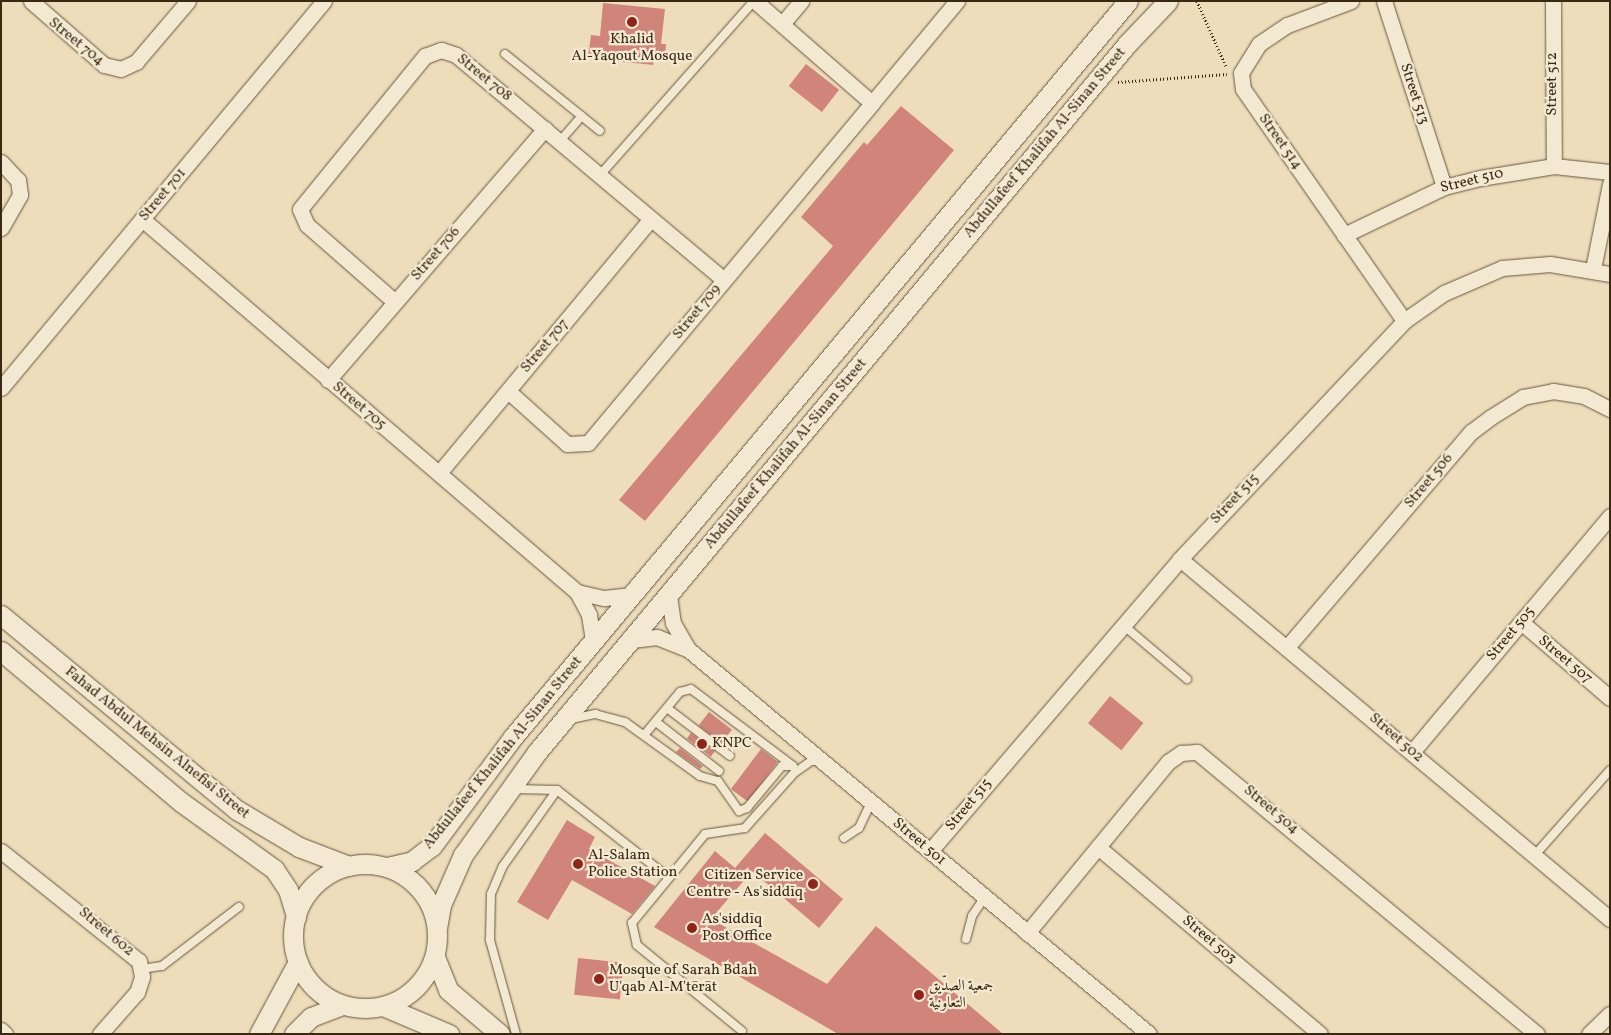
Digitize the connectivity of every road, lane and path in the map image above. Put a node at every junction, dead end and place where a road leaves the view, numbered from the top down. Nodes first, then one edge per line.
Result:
1 (31, 1) edge
2 (188, 1) edge
3 (324, 1) edge
4 (754, 1) edge
5 (801, 1) edge
6 (957, 1) edge
7 (1128, 1) edge
8 (1168, 1) edge
9 (1197, 1) edge
10 (1351, 1) edge
11 (1384, 1) edge
12 (1553, 1) edge
13 (782, 24) junction
14 (505, 54) dead end
15 (1235, 73) junction
16 (1094, 83) junction
17 (872, 103) junction
18 (582, 116) junction
19 (545, 129) junction
20 (600, 131) dead end
21 (560, 141) junction
22 (1, 162) edge
23 (1554, 166) junction
24 (1610, 172) edge
25 (600, 175) junction
26 (1610, 184) edge
27 (1444, 187) junction
28 (142, 219) junction
29 (651, 219) junction
30 (1, 228) edge
31 (1344, 235) junction
32 (909, 265) junction
33 (1593, 269) junction
34 (1610, 274) edge
35 (724, 280) junction
36 (396, 302) junction
37 (1404, 322) junction
38 (820, 371) junction
39 (328, 380) junction
40 (846, 382) junction
41 (1, 388) edge
42 (508, 391) junction
43 (1610, 409) edge
44 (439, 473) junction
45 (1610, 516) edge
46 (1180, 559) junction
47 (578, 592) junction
48 (632, 595) junction
49 (669, 595) junction
50 (1, 616) edge
51 (1521, 622) junction
52 (1123, 625) junction
53 (632, 640) junction
54 (593, 641) junction
55 (1288, 646) junction
56 (1, 650) edge
57 (689, 650) junction
58 (1187, 679) dead end
59 (36, 680) junction
60 (91, 690) junction
61 (1610, 698) edge
62 (668, 708) junction
63 (564, 721) junction
64 (656, 722) junction
65 (645, 734) junction
66 (1412, 752) junction
67 (730, 756) dead end
68 (821, 761) junction
69 (793, 766) junction
70 (803, 766) junction
71 (1610, 770) edge
72 (719, 771) dead end
73 (508, 790) junction
74 (557, 790) junction
75 (870, 802) junction
76 (844, 838) dead end
77 (1098, 847) junction
78 (1, 851) edge
79 (930, 851) junction
80 (1534, 856) junction
81 (349, 866) junction
82 (387, 868) junction
83 (668, 878) junction
84 (985, 897) junction
85 (239, 906) dead end
86 (296, 917) junction
87 (1610, 920) edge
88 (437, 928) junction
89 (1027, 933) junction
90 (966, 939) dead end
91 (434, 957) junction
92 (298, 962) junction
93 (142, 969) junction
94 (342, 1005) junction
95 (384, 1006) junction
96 (272, 1013) junction
97 (1610, 1014) edge
98 (1, 1030) edge
99 (742, 1031) dead end
100 (295, 1032) edge
101 (5, 1034) edge
102 (100, 1034) edge
103 (259, 1034) edge
104 (449, 1034) edge
105 (500, 1034) edge
106 (516, 1034) edge
107 (1148, 1034) edge
108 (1320, 1034) edge
109 (1538, 1034) edge
110 (1589, 1034) edge

1 - 2 street, Street 704
3 - 28 street, Street 701
4 - 13 street
4 - 25 lane
5 - 13 street
6 - 17 street, Street 709
7 - 32 street, Abdullafeef Khalifah Al-Sinan Street
8 - 16 street, Abdullafeef Khalifah Al-Sinan Street
9 - 15 path
10 - 15 street
11 - 27 street, Street 513
12 - 23 street, Street 512
13 - 17 street
14 - 18 lane
15 - 16 path
15 - 31 street, Street 514
16 - 40 street, Abdullafeef Khalifah Al-Sinan Street
17 - 35 street, Street 709
18 - 20 lane
18 - 21 lane
19 - 21 street, Street 708
19 - 36 street, Street 706
19 - 36 street, Street 708
21 - 25 street, Street 708
22 - 30 street
23 - 24 street, Street 510
23 - 27 street, Street 510
25 - 29 street, Street 708
26 - 33 street
27 - 31 street, Street 510
28 - 39 street, Street 705
28 - 41 street, Street 701
29 - 35 street, Street 708
29 - 42 street, Street 707
31 - 37 street, Street 514
32 - 38 street, Abdullafeef Khalifah Al-Sinan Street
32 - 40 street
33 - 34 street, Street 515
33 - 37 street, Street 515
35 - 42 street, Street 709
36 - 39 street, Street 706
37 - 46 street, Street 515
38 - 40 street
38 - 48 street, Abdullafeef Khalifah Al-Sinan Street
39 - 44 street, Street 705
40 - 49 street, Abdullafeef Khalifah Al-Sinan Street
42 - 44 street, Street 707
43 - 55 street, Street 506
44 - 47 street, Street 705
45 - 51 street, Street 505
46 - 52 street, Street 515
46 - 55 street, Street 502
47 - 48 street, Street 705
47 - 54 street, Street 705
48 - 54 street, Abdullafeef Khalifah Al-Sinan Street
49 - 53 street, Abdullafeef Khalifah Al-Sinan Street
49 - 57 street, Street 501
50 - 60 street, Fahad Abdul Mehsin Alnefisi Street
51 - 61 street, Street 507
51 - 66 street, Street 505
52 - 58 lane
52 - 79 street, Street 515
53 - 57 street, Street 501
53 - 63 street, Abdullafeef Khalifah Al-Sinan Street
54 - 82 street, Abdullafeef Khalifah Al-Sinan Street
55 - 66 street, Street 502
56 - 59 street, Fahad Abdul Mehsin Alnefisi Street
57 - 68 street, Street 501
59 - 60 street
59 - 86 street, Fahad Abdul Mehsin Alnefisi Street
60 - 81 street, Fahad Abdul Mehsin Alnefisi Street
62 - 64 lane
62 - 67 lane
62 - 69 lane
63 - 65 lane
63 - 73 street, Abdullafeef Khalifah Al-Sinan Street
64 - 65 lane
64 - 72 lane
65 - 69 lane
66 - 80 street, Street 502
68 - 70 lane
68 - 75 street, Street 501
69 - 70 lane
70 - 83 lane
71 - 80 lane
73 - 74 lane
73 - 88 street, Abdullafeef Khalifah Al-Sinan Street
74 - 83 lane
74 - 106 lane
75 - 76 lane
75 - 79 street, Street 501
77 - 89 street, Street 504
77 - 108 street, Street 503
77 - 109 street, Street 504
78 - 93 street, Street 602
79 - 84 street, Street 501
80 - 87 street, Street 502
81 - 82 street
81 - 86 street
82 - 88 street
83 - 99 lane
84 - 89 street, Street 501
84 - 90 lane
85 - 93 lane
86 - 92 street
88 - 91 street
89 - 107 street, Street 501
91 - 95 street
91 - 105 street
92 - 94 street
92 - 96 street
93 - 102 street, Street 602
94 - 95 street
94 - 100 street
95 - 104 street
96 - 100 street
96 - 103 street
97 - 110 street
98 - 101 street

